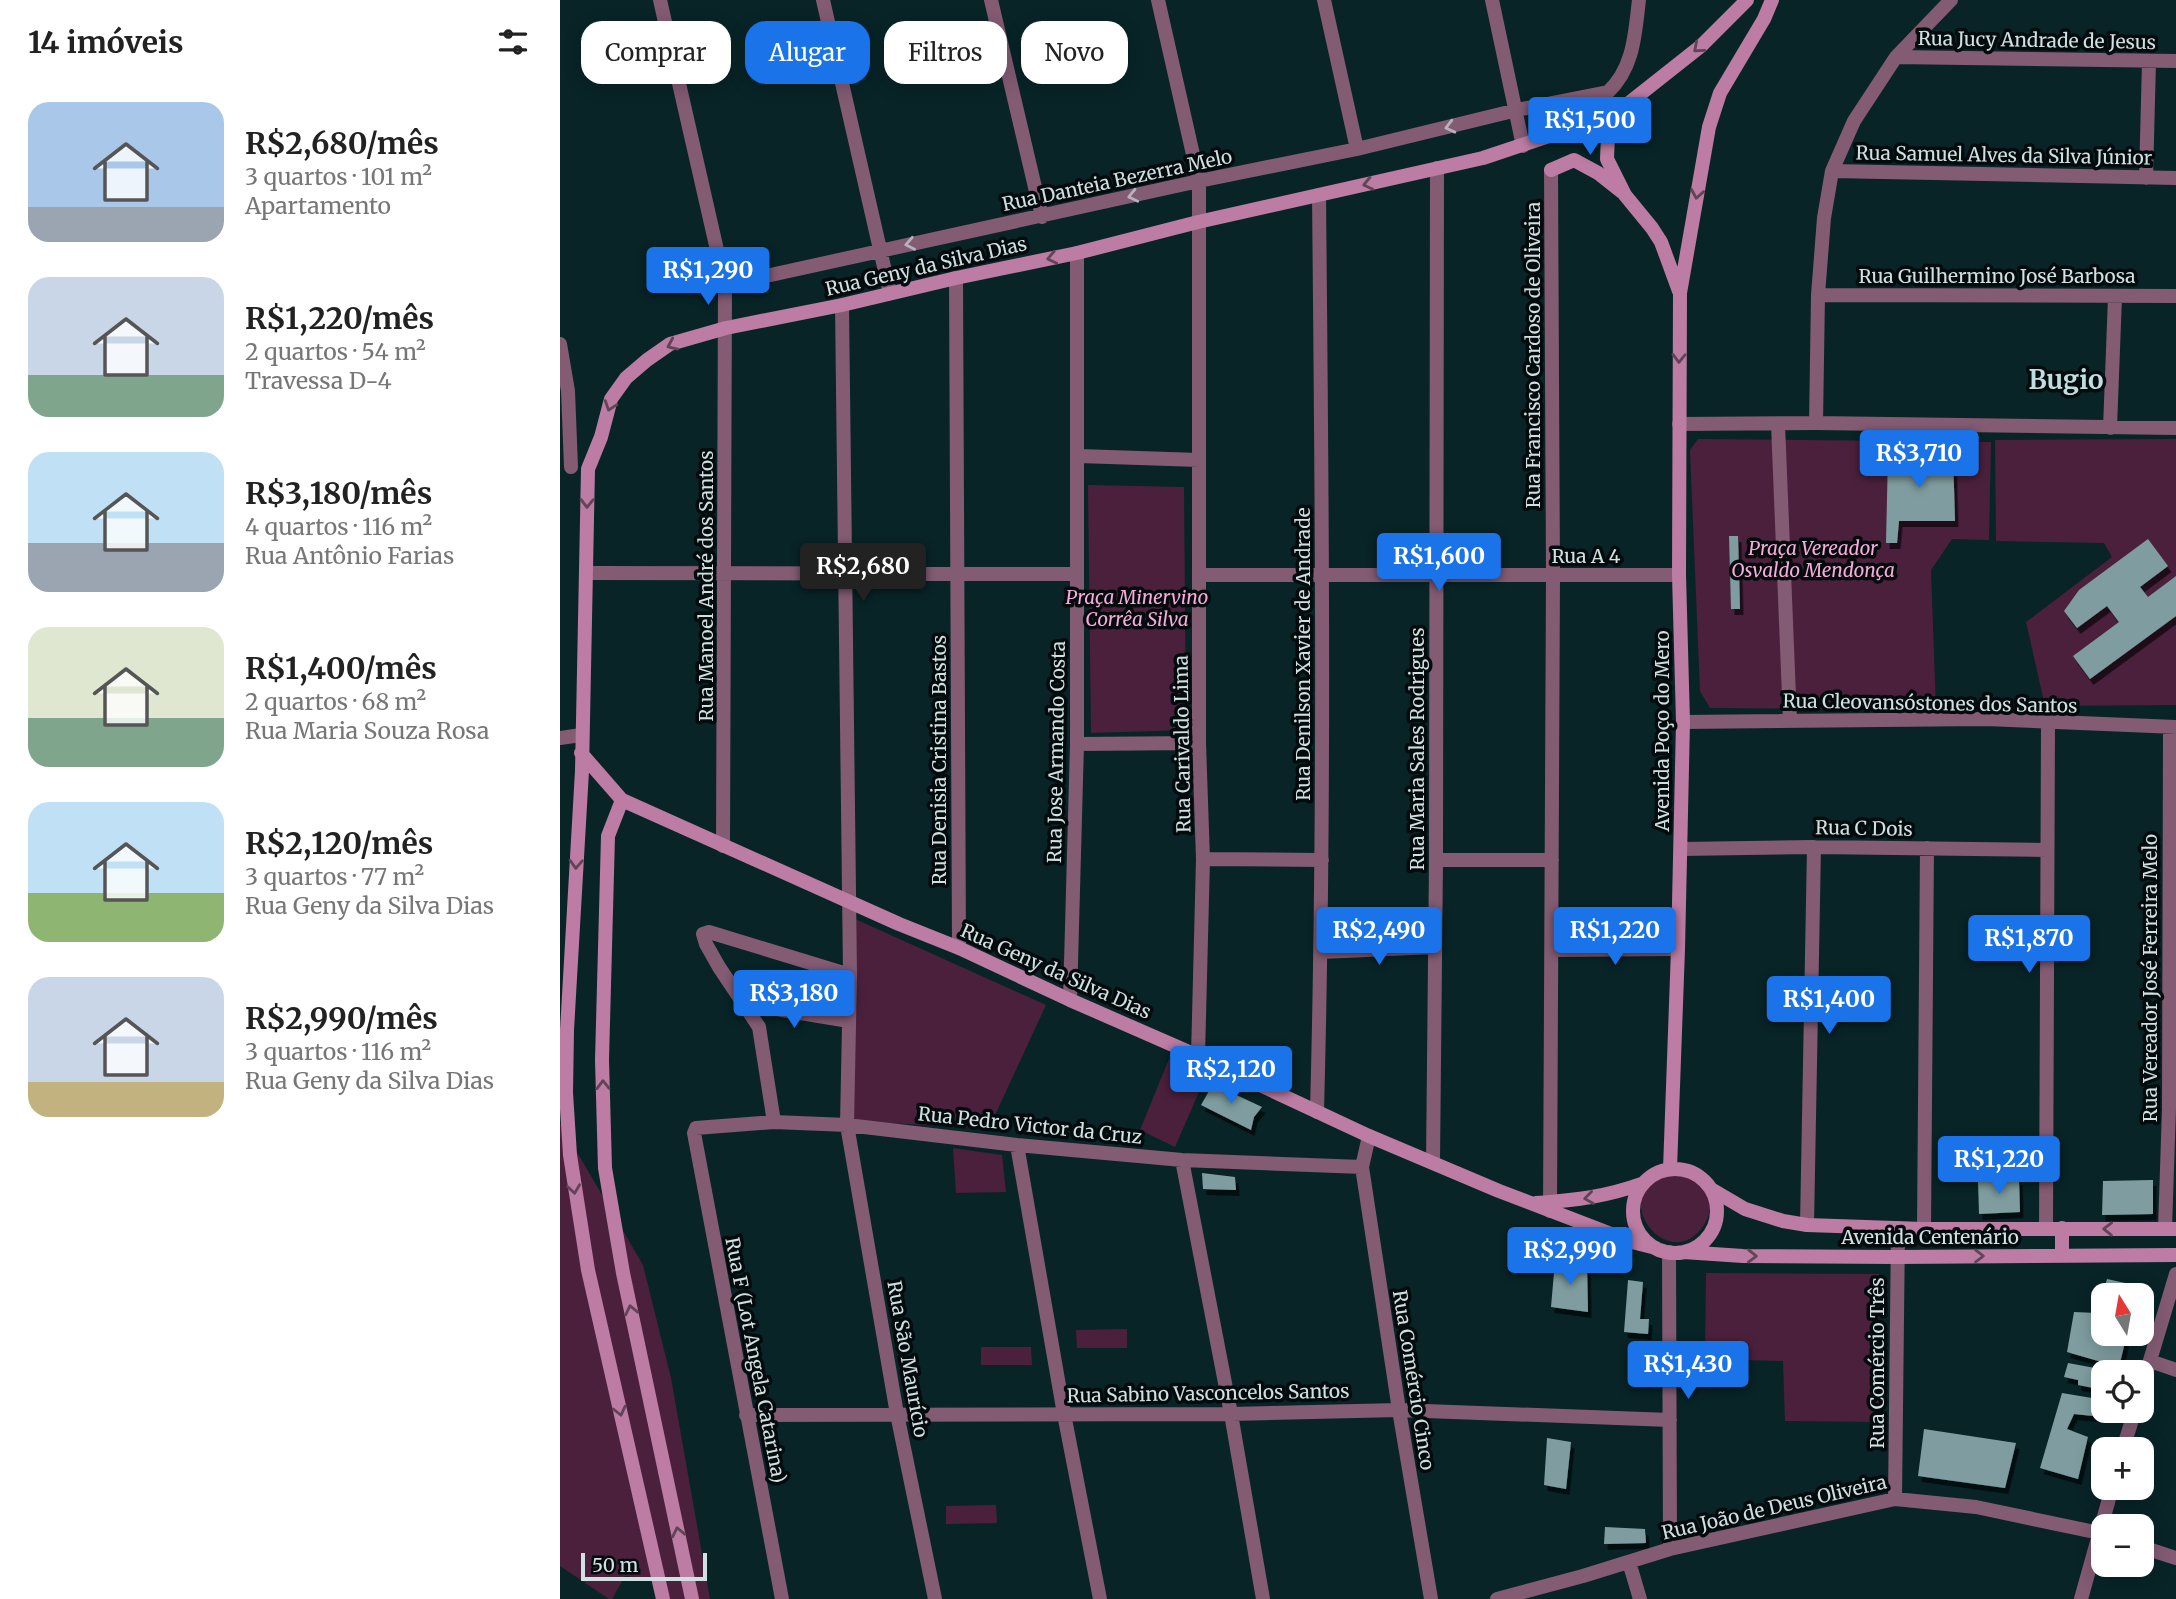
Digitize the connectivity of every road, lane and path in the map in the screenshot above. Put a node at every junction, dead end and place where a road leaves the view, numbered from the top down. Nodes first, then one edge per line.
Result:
1 (660, 0) edge
2 (823, 0) edge
3 (991, 0) edge
4 (1158, 0) edge
5 (1324, 0) edge
6 (1492, 0) edge
7 (1639, 0) edge
8 (1747, 0) edge
9 (1772, 0) edge
10 (1951, 0) edge
11 (1896, 57) junction
12 (2149, 61) junction
13 (2176, 61) edge
14 (1608, 92) junction
15 (1517, 110) junction
16 (1615, 114) junction
17 (1523, 145) junction
18 (1357, 149) junction
19 (1437, 168) junction
20 (1551, 170) joint
21 (1832, 171) junction
22 (2146, 178) junction
23 (2176, 178) edge
24 (1199, 181) junction
25 (1319, 195) junction
26 (1625, 195) junction
27 (1042, 217) junction
28 (1198, 222) junction
29 (881, 250) junction
30 (1077, 253) junction
31 (956, 278) junction
32 (725, 285) junction
33 (890, 293) junction
34 (1680, 293) junction
35 (1818, 295) junction
36 (2176, 296) edge
37 (2115, 297) junction
38 (842, 305) junction
39 (726, 328) junction
40 (560, 344) edge
41 (1816, 423) junction
42 (1679, 424) junction
43 (1778, 424) junction
44 (2110, 428) junction
45 (2176, 428) edge
46 (1079, 456) junction
47 (1199, 460) junction
48 (566, 467) edge
49 (588, 469) junction
50 (725, 572) junction
51 (587, 573) junction
52 (845, 573) junction
53 (957, 574) junction
54 (1077, 574) junction
55 (1200, 575) junction
56 (1679, 575) junction
57 (1323, 576) junction
58 (1437, 576) junction
59 (1553, 576) junction
60 (1790, 721) junction
61 (1683, 722) junction
62 (2048, 723) junction
63 (2173, 727) edge
64 (581, 735) junction
65 (560, 738) edge
66 (1199, 743) junction
67 (1077, 744) junction
68 (581, 753) junction
69 (622, 800) junction
70 (723, 846) junction
71 (1814, 847) junction
72 (1927, 848) junction
73 (1681, 849) junction
74 (2047, 850) junction
75 (1203, 859) junction
76 (1322, 860) junction
77 (1436, 860) junction
78 (1552, 860) junction
79 (849, 900) junction
80 (1435, 947) junction
81 (959, 948) junction
82 (1678, 949) junction
83 (1552, 950) junction
84 (1321, 952) junction
85 (850, 975) junction
86 (1070, 1000) junction
87 (745, 1004) junction
88 (849, 1021) junction
89 (1198, 1056) junction
90 (2172, 1108) edge
91 (1317, 1112) junction
92 (774, 1122) junction
93 (847, 1125) junction
94 (696, 1128) joint
95 (1369, 1136) junction
96 (1017, 1145) junction
97 (1182, 1160) junction
98 (1433, 1162) junction
99 (1362, 1167) junction
100 (1670, 1169) junction
101 (1644, 1182) junction
102 (1711, 1189) junction
103 (1550, 1206) junction
104 (1807, 1225) junction
105 (1898, 1228) junction
106 (2046, 1228) junction
107 (2062, 1228) junction
108 (1924, 1229) junction
109 (2171, 1229) edge
110 (1670, 1251) junction
111 (2176, 1255) edge
112 (2062, 1256) junction
113 (1896, 1257) junction
114 (2176, 1274) edge
115 (2150, 1360) edge
116 (2154, 1362) edge
117 (2176, 1370) edge
118 (1399, 1410) junction
119 (897, 1414) junction
120 (1065, 1414) junction
121 (1231, 1414) junction
122 (746, 1415) junction
123 (1670, 1420) junction
124 (1895, 1499) junction
125 (2091, 1532) edge
126 (1670, 1549) junction
127 (2154, 1551) edge
128 (2176, 1558) edge
129 (1629, 1562) junction
130 (2091, 1566) edge
131 (663, 1599) edge
132 (692, 1599) edge
133 (782, 1599) edge
134 (935, 1599) edge
135 (1100, 1599) edge
136 (1263, 1599) edge
137 (1431, 1599) edge
138 (1497, 1599) edge
139 (1640, 1599) edge
140 (2081, 1599) edge

1 - 32 street, Rua Manoel André dos Santos
2 - 29 street
3 - 27 street
4 - 24 street, Rua Carivaldo Lima
5 - 18 street
6 - 15 street
7 - 14 street
8 -> 16 main road
9 -> 34 main road, Avenida Poço do Mero
10 - 11 street
11 - 12 street, Rua Jucy Andrade de Jesus
11 - 21 street
12 - 13 street, Rua Jucy Andrade de Jesus
12 - 22 street
14 - 15 street, Rua Danteia Bezerra Melo
14 - 16 street
15 - 17 street
15 -> 18 street, Rua Danteia Bezerra Melo
16 - 17 main road, Rua Geny da Silva Dias
16 - 26 main road, Avenida Poço do Mero
17 - 19 main road, Rua Geny da Silva Dias
18 - 24 street, Rua Danteia Bezerra Melo
19 -> 25 main road, Rua Geny da Silva Dias
19 - 58 street, Rua Maria Sales Rodrigues
20 - 26 main road
20 - 59 street, Rua Francisco Cardoso de Oliveira
21 - 22 street, Rua Samuel Alves da Silva Júnior
21 - 35 street
22 - 23 street, Rua Samuel Alves da Silva Júnior
24 -> 27 street, Rua Danteia Bezerra Melo
24 - 28 street, Rua Carivaldo Lima
25 - 28 main road, Rua Geny da Silva Dias
25 - 57 street, Rua Denilson Xavier de Andrade
26 - 34 main road, Avenida Poço do Mero
27 -> 29 street, Rua Danteia Bezerra Melo
28 - 30 main road, Rua Geny da Silva Dias
28 - 47 street, Rua Carivaldo Lima
29 - 32 street, Rua Danteia Bezerra Melo
29 - 33 street
30 -> 31 main road, Rua Geny da Silva Dias
30 - 46 street, Rua Jose Armando Costa
31 - 33 main road, Rua Geny da Silva Dias
31 - 53 street, Rua Denisia Cristina Bastos
32 - 39 street, Rua Manoel André dos Santos
33 - 38 main road, Rua Geny da Silva Dias
34 -> 42 main road, Avenida Poço do Mero
35 - 37 street, Rua Guilhermino José Barbosa
35 - 41 street
36 - 37 street, Rua Guilhermino José Barbosa
37 - 44 street
38 - 39 main road, Rua Geny da Silva Dias
38 - 52 street, Rua São Maurício
39 -> 49 main road, Rua Geny da Silva Dias
39 - 50 street, Rua Manoel André dos Santos
40 - 48 street
41 - 43 street
41 - 44 street
42 - 43 street
42 - 56 main road, Avenida Poço do Mero
43 - 60 street
44 - 45 street
46 - 47 street
46 - 54 street, Rua Jose Armando Costa
47 - 55 street, Rua Carivaldo Lima
48 - 49 street
49 -> 51 main road, Rua Geny da Silva Dias
50 - 51 street
50 - 52 street
50 - 70 street, Rua Manoel André dos Santos
51 - 64 main road, Rua Geny da Silva Dias
52 - 53 street
52 - 79 street, Rua São Maurício
53 - 54 street
53 - 81 street, Rua Denisia Cristina Bastos
54 - 67 street, Rua Jose Armando Costa
55 - 57 street, Rua A 4
55 - 66 street, Rua Carivaldo Lima
56 - 59 street, Rua A 4
56 - 61 main road, Avenida Poço do Mero
57 - 58 street, Rua A 4
57 - 76 street, Rua Denilson Xavier de Andrade
58 - 59 street, Rua A 4
58 - 77 street, Rua Maria Sales Rodrigues
59 - 78 street, Rua Francisco Cardoso de Oliveira
60 - 61 street, Rua Cleovansóstones dos Santos
60 - 62 street, Rua Cleovansóstones dos Santos
61 - 73 main road, Avenida Poço do Mero
62 - 63 street, Rua Cleovansóstones dos Santos
62 - 74 street
63 - 90 street, Rua Vereador José Ferreira Melo
64 - 65 street
64 - 68 main road, Rua Geny da Silva Dias
66 - 67 street
66 - 75 street, Rua Carivaldo Lima
67 - 86 street, Rua Jose Armando Costa
68 - 69 main road, Rua Geny da Silva Dias
68 -> 131 main road, Rua Geny da Silva Dias
69 - 70 main road, Rua Geny da Silva Dias
132 -> 69 main road
70 - 79 main road, Rua Geny da Silva Dias
71 - 72 street, Rua C Dois
71 - 73 street, Rua C Dois
71 - 104 street
72 - 74 street, Rua C Dois
72 - 108 street
73 - 82 main road, Avenida Poço do Mero
74 - 106 street
75 - 76 street
75 - 89 street, Rua Carivaldo Lima
76 - 84 street, Rua Denilson Xavier de Andrade
77 - 78 street
77 - 80 street, Rua Maria Sales Rodrigues
78 - 83 street, Rua Francisco Cardoso de Oliveira
79 - 81 main road, Rua Geny da Silva Dias
79 - 85 street, Rua São Maurício
80 - 84 street
80 - 98 street, Rua Maria Sales Rodrigues
81 - 86 main road, Rua Geny da Silva Dias
82 - 83 street
82 - 100 main road, Avenida Poço do Mero
83 - 103 street, Rua Francisco Cardoso de Oliveira
84 - 91 street, Rua Denilson Xavier de Andrade
85 - 87 street
85 - 88 street, Rua São Maurício
86 - 89 main road, Rua Geny da Silva Dias
87 - 88 street
87 - 92 street
88 - 93 street, Rua São Maurício
89 - 91 main road, Rua Geny da Silva Dias
90 - 109 street, Rua Vereador José Ferreira Melo
91 - 95 main road, Rua Geny da Silva Dias
92 - 93 street, Rua Pedro Victor da Cruz
92 - 94 street, Rua Pedro Victor da Cruz
93 - 96 street, Rua Pedro Victor da Cruz
93 - 119 street, Rua São Maurício
94 - 122 street, Rua F (Lot Angela Catarina)
95 - 98 main road, Rua Geny da Silva Dias
95 - 99 street
96 - 97 street, Rua Pedro Victor da Cruz
96 - 120 street
97 - 99 street, Rua Pedro Victor da Cruz
97 - 121 street
98 - 103 main road, Rua Geny da Silva Dias
99 - 118 street, Rua Comércio Cinco
100 - 101 main road
100 - 102 main road
101 -> 103 main road, Rua Geny da Silva Dias
101 - 110 main road
102 - 104 main road, Avenida Centenário
102 - 110 main road
103 - 110 main road, Rua Geny da Silva Dias
104 - 105 main road, Avenida Centenário
105 - 108 main road, Avenida Centenário
105 - 113 street, Rua Comércio Três
106 - 107 main road, Avenida Centenário
106 - 108 main road, Avenida Centenário
109 -> 107 main road, Avenida Centenário
107 - 112 main road
110 -> 113 main road, Avenida Centenário
110 - 123 street
111 - 112 main road, Avenida Centenário
113 -> 112 main road, Avenida Centenário
113 - 124 street, Rua Comércio Três
114 - 115 street
116 - 117 street
118 - 121 street, Rua Sabino Vasconcelos Santos
118 - 123 street, Rua Sabino Vasconcelos Santos
118 - 137 street, Rua Comércio Cinco
119 - 120 street, Rua Sabino Vasconcelos Santos
119 - 122 street, Rua Sabino Vasconcelos Santos
119 - 134 street, Rua São Maurício
120 - 121 street, Rua Sabino Vasconcelos Santos
120 - 135 street
121 - 136 street
122 - 133 street, Rua F (Lot Angela Catarina)
123 - 126 street
124 - 125 street, Rua João de Deus Oliveira
124 - 126 street, Rua João de Deus Oliveira
126 - 129 street, Rua João de Deus Oliveira
127 - 128 street
129 - 138 street, Rua João de Deus Oliveira
129 - 139 street
130 - 140 street

